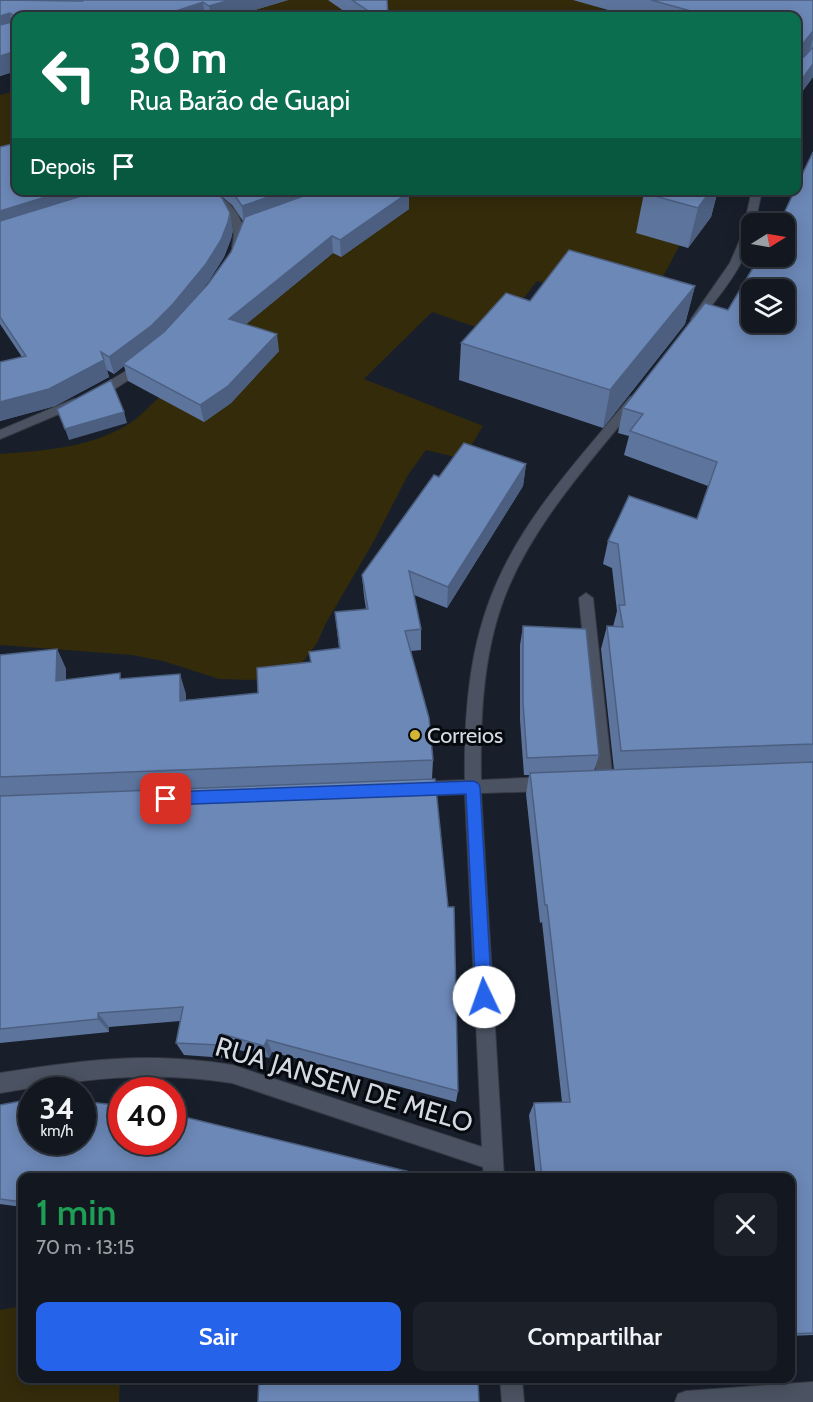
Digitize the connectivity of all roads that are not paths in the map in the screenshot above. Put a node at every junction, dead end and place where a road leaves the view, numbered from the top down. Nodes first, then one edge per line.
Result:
1 (209, 195) edge
2 (756, 195) edge
3 (231, 260) edge
4 (690, 327) edge
5 (151, 357) edge
6 (641, 391) edge
7 (0, 435) edge
8 (586, 598) dead end
9 (605, 782) edge
10 (557, 784) edge
11 (473, 787) junction
12 (402, 790) edge
13 (0, 1083) edge
14 (493, 1169) edge
15 (511, 1383) edge
16 (813, 1393) edge
17 (513, 1402) edge
18 (686, 1402) edge

1 - 3 street
2 - 4 street
5 - 7 street
6 - 11 street
8 - 9 street
10 - 11 street
11 - 12 street
11 - 14 street
13 - 14 street, RUA JANSEN DE MELO
15 - 17 street
16 - 18 street

